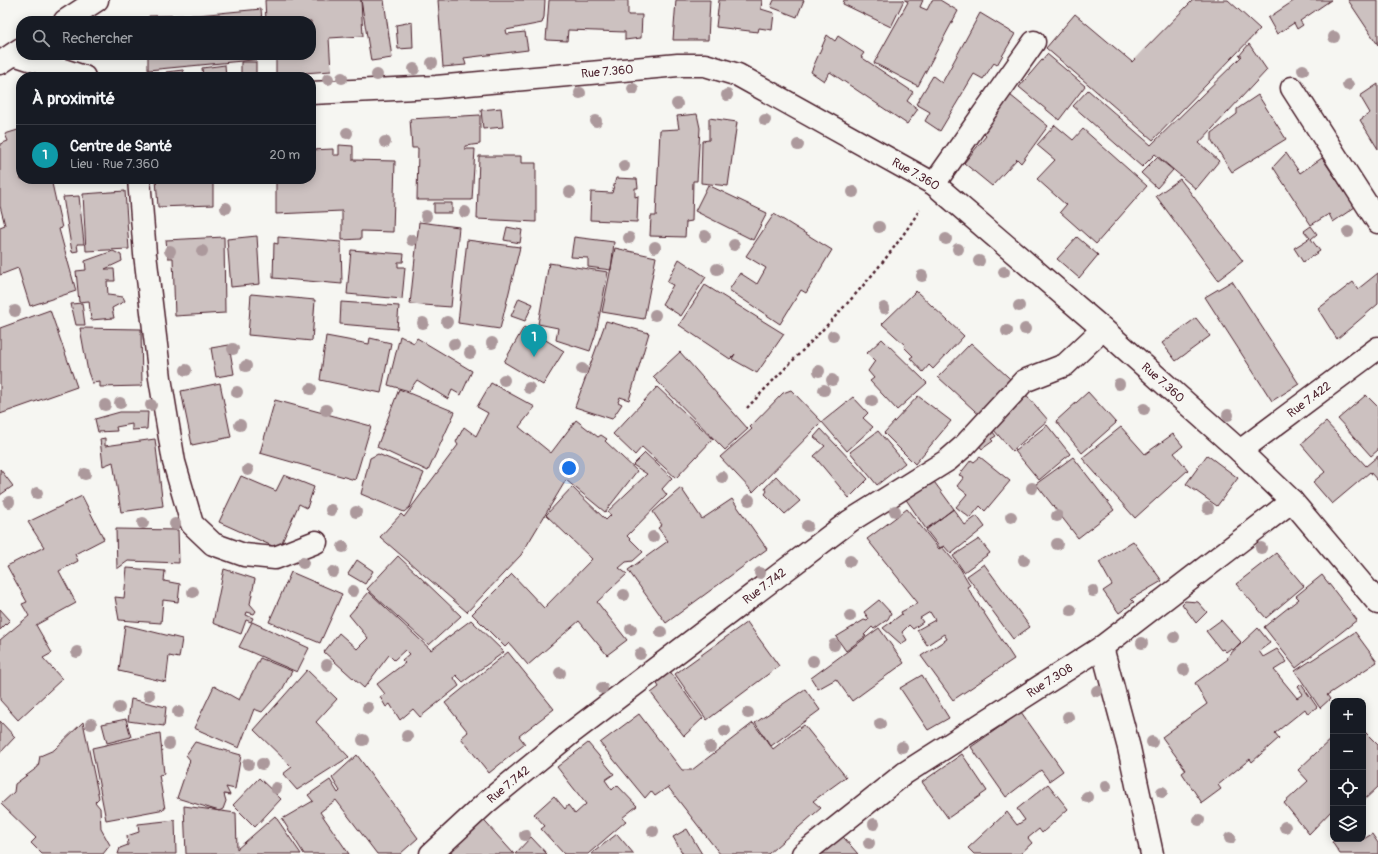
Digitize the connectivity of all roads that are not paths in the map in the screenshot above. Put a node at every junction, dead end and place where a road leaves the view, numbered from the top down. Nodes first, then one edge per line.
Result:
1 (97, 0) edge
2 (73, 16) edge
3 (1034, 42) dead end
4 (28, 60) edge
5 (68, 72) edge
6 (1292, 88) dead end
7 (316, 94) edge
8 (139, 184) edge
9 (934, 184) junction
10 (1378, 222) edge
11 (1104, 329) junction
12 (1378, 348) edge
13 (1240, 451) junction
14 (1292, 501) junction
15 (316, 542) dead end
16 (1378, 603) edge
17 (1102, 647) junction
18 (431, 854) edge
19 (803, 854) edge
20 (1152, 854) edge

1 - 2 street
3 - 9 street
4 - 5 street
6 - 10 street
7 - 9 street, Rue 7.360
8 - 15 street
9 - 11 street, Rue 7.360
11 - 13 street, Rue 7.360
11 - 18 street, Rue 7.742
12 - 13 street, Rue 7.422
13 - 14 street, Rue 7.360
14 - 16 street, Rue 7.360
14 - 17 street, Rue 7.308
17 - 19 street, Rue 7.308
17 - 20 street

